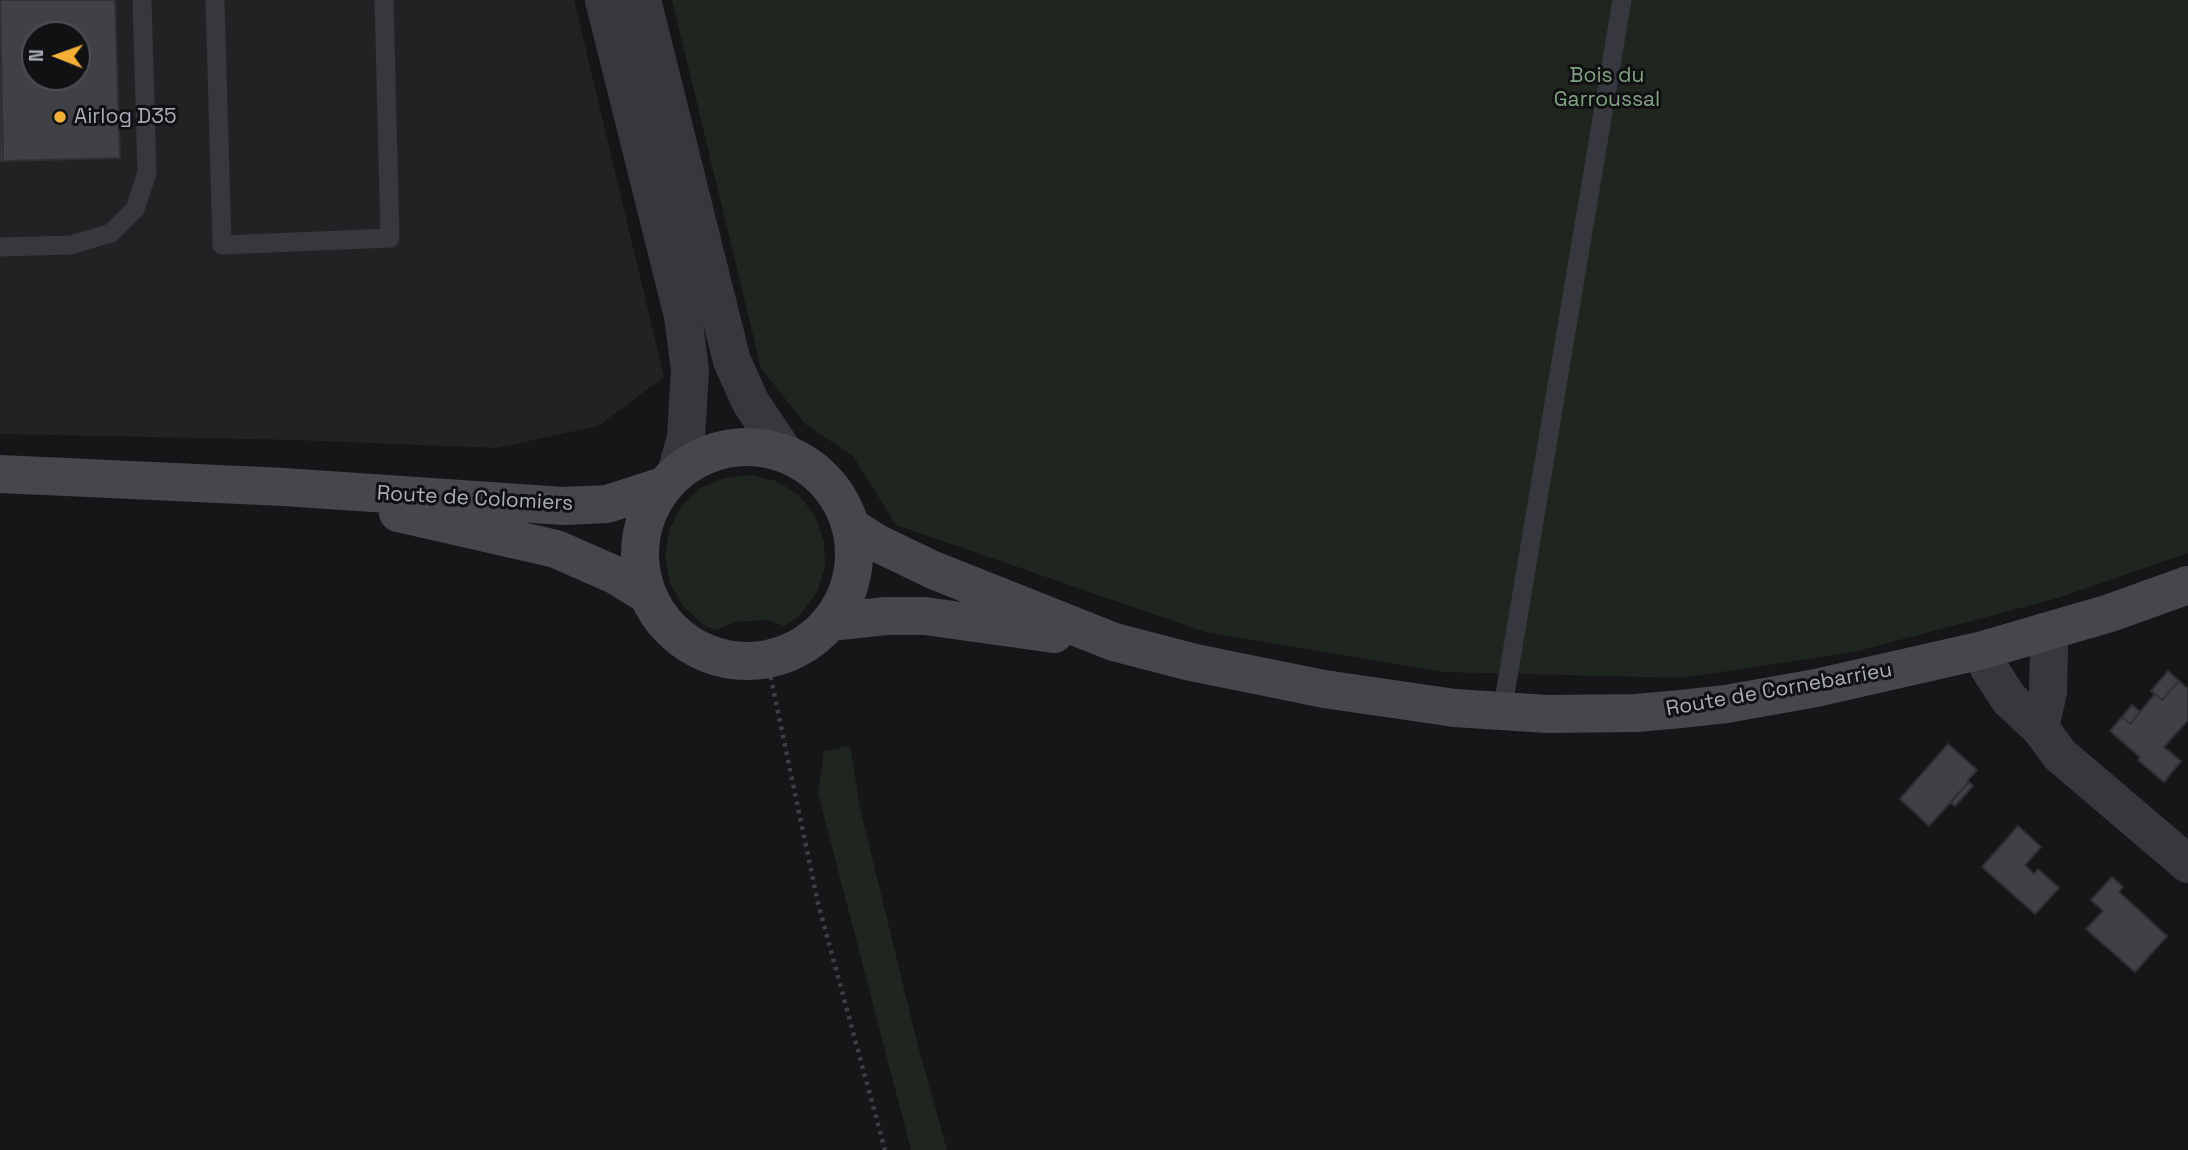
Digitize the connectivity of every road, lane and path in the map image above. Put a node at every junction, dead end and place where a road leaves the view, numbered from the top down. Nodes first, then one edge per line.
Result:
1 (142, 0) edge
2 (215, 0) edge
3 (384, 0) edge
4 (604, 0) edge
5 (642, 0) edge
6 (1622, 0) edge
7 (0, 247) edge
8 (785, 453) junction
9 (0, 474) edge
10 (670, 478) junction
11 (284, 487) junction
12 (850, 526) junction
13 (2188, 585) edge
14 (646, 594) junction
15 (830, 622) junction
16 (2044, 632) junction
17 (1114, 642) junction
18 (1983, 650) junction
19 (767, 660) junction
20 (1502, 712) junction
21 (2040, 729) junction
22 (2188, 863) edge
23 (885, 1150) edge

1 - 7 lane
2 - 3 lane
4 - 10 street
5 - 8 street
6 - 20 lane
8 - 10 main road
8 - 12 main road
9 - 11 main road, Route de Colomiers
10 - 11 main road, Route de Colomiers
10 - 14 main road
11 - 14 main road, Route de Colomiers
12 - 15 main road
12 - 17 main road, Route de Cornebarrieu
13 - 16 main road, Route de Cornebarrieu
14 - 19 main road
15 - 17 main road, Route de Cornebarrieu
15 - 19 main road
16 - 18 main road, Route de Cornebarrieu
16 - 21 street
17 - 20 main road, Route de Cornebarrieu
18 - 20 main road, Route de Cornebarrieu
18 - 21 street
19 - 23 path
21 - 22 street

